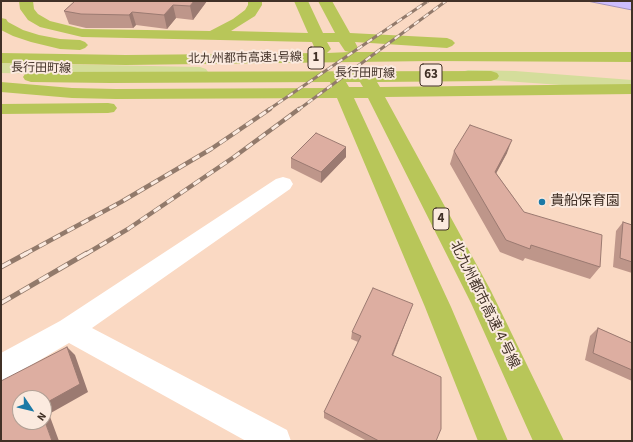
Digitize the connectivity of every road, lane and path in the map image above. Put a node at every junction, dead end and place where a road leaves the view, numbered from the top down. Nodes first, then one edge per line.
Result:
1 (26, 1) edge
2 (255, 1) edge
3 (301, 1) edge
4 (325, 1) edge
5 (1, 22) edge
6 (438, 42) junction
7 (632, 49) edge
8 (632, 57) edge
9 (1, 58) edge
10 (1, 67) edge
11 (1, 76) edge
12 (632, 76) edge
13 (632, 85) edge
14 (1, 88) edge
15 (632, 89) edge
16 (450, 92) junction
17 (1, 109) edge
18 (283, 184) dead end
19 (69, 329) junction
20 (1, 368) edge
21 (256, 437) edge
22 (492, 441) edge
23 (549, 441) edge

1 - 6 highway
2 - 10 highway
3 - 22 highway
4 - 23 highway, 北九州都市高速４号線 / 4
5 - 6 highway
6 - 7 highway
8 - 9 highway, 北九州都市高速1号線 / 1
10 - 13 main road, 長行田町線 / 63
11 - 12 highway, 北九州都市高速1号線 / 1
14 - 16 highway
15 - 16 highway
16 - 17 highway
18 - 19 street
19 - 20 street
19 - 21 street

